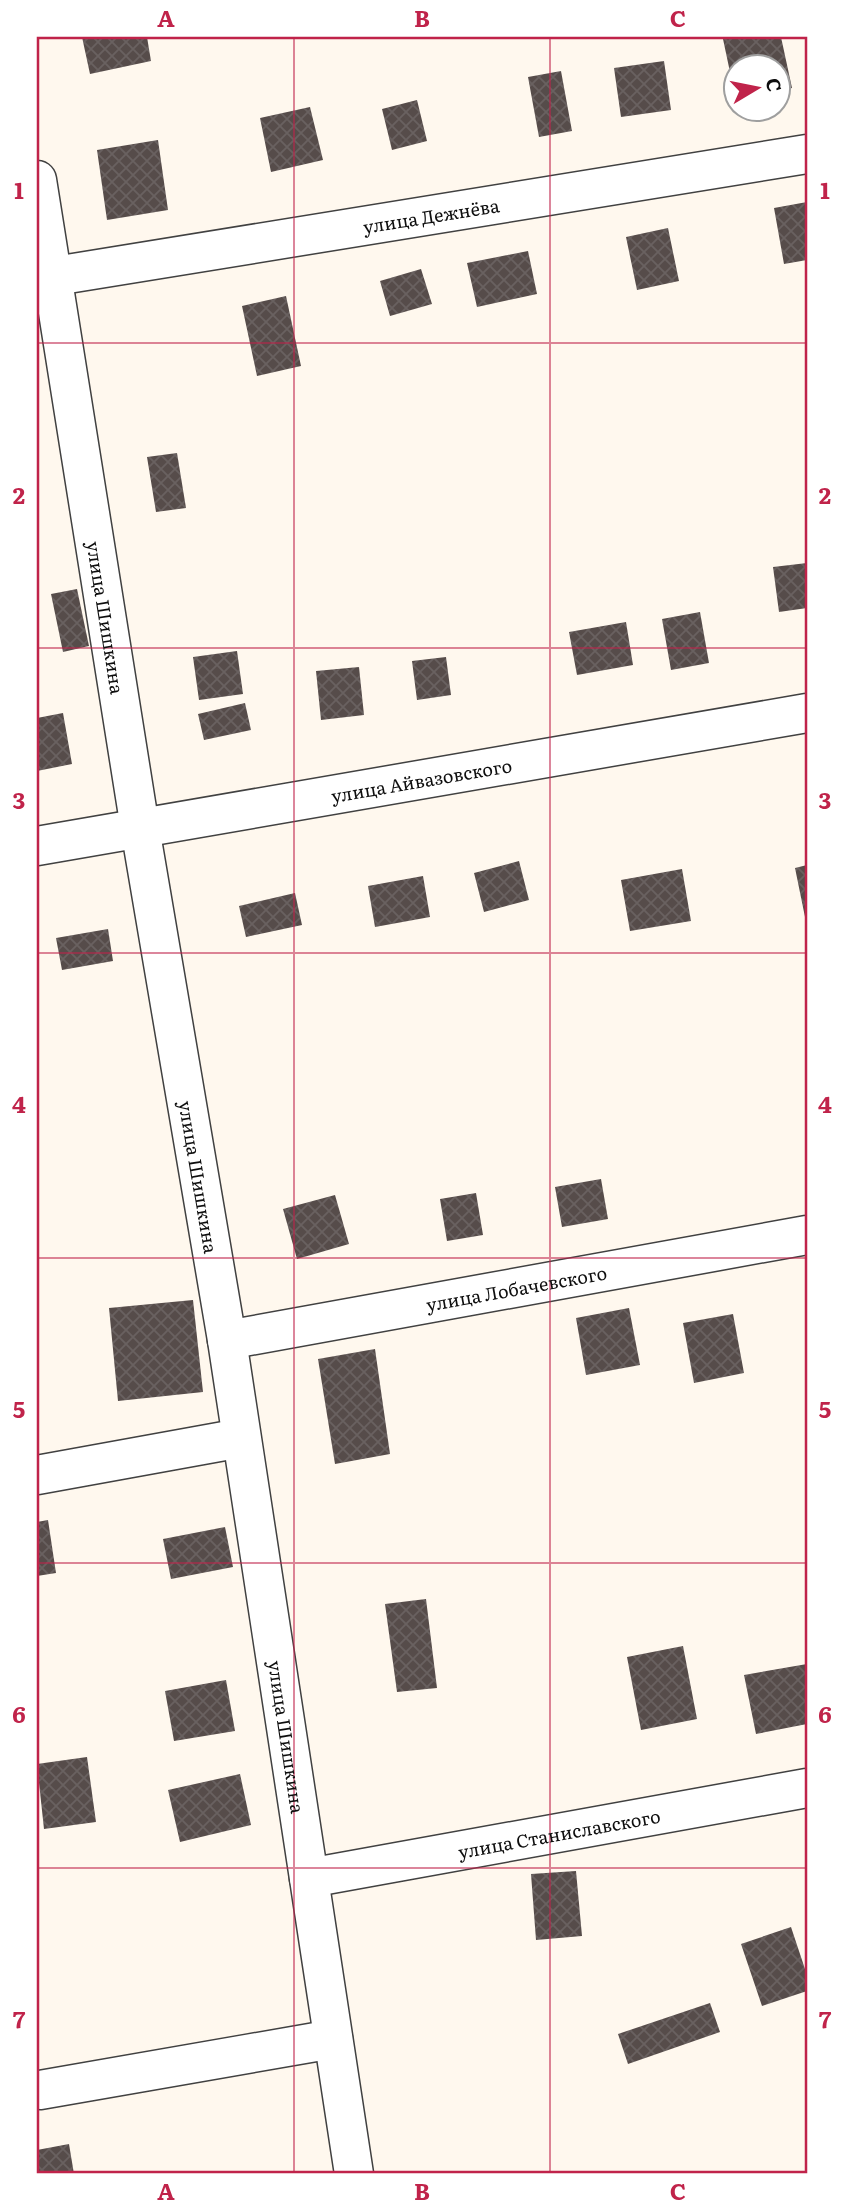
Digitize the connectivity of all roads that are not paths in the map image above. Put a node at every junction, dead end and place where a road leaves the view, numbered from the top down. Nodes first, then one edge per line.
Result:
1 (807, 154) edge
2 (37, 180) edge
3 (46, 281) edge
4 (807, 713) edge
5 (140, 828) junction
6 (37, 846) edge
7 (807, 1236) edge
8 (227, 1340) junction
9 (241, 1438) junction
10 (37, 1475) edge
11 (807, 1788) edge
12 (309, 1878) junction
13 (333, 2039) junction
14 (40, 2090) dead end
15 (354, 2174) edge

1 - 3 street, улица Дежнёва
2 - 3 street, улица Шишкина
3 - 5 street, улица Шишкина
4 - 5 street, улица Айвазовского
5 - 6 street, улица Айвазовского
5 - 8 street, улица Шишкина
7 - 8 street, улица Лобачевского
8 - 9 street, улица Шишкина
9 - 10 street
9 - 12 street, улица Шишкина
11 - 12 street, улица Станиславского
12 - 13 street, улица Шишкина
13 - 14 street
13 - 15 street, улица Шишкина

